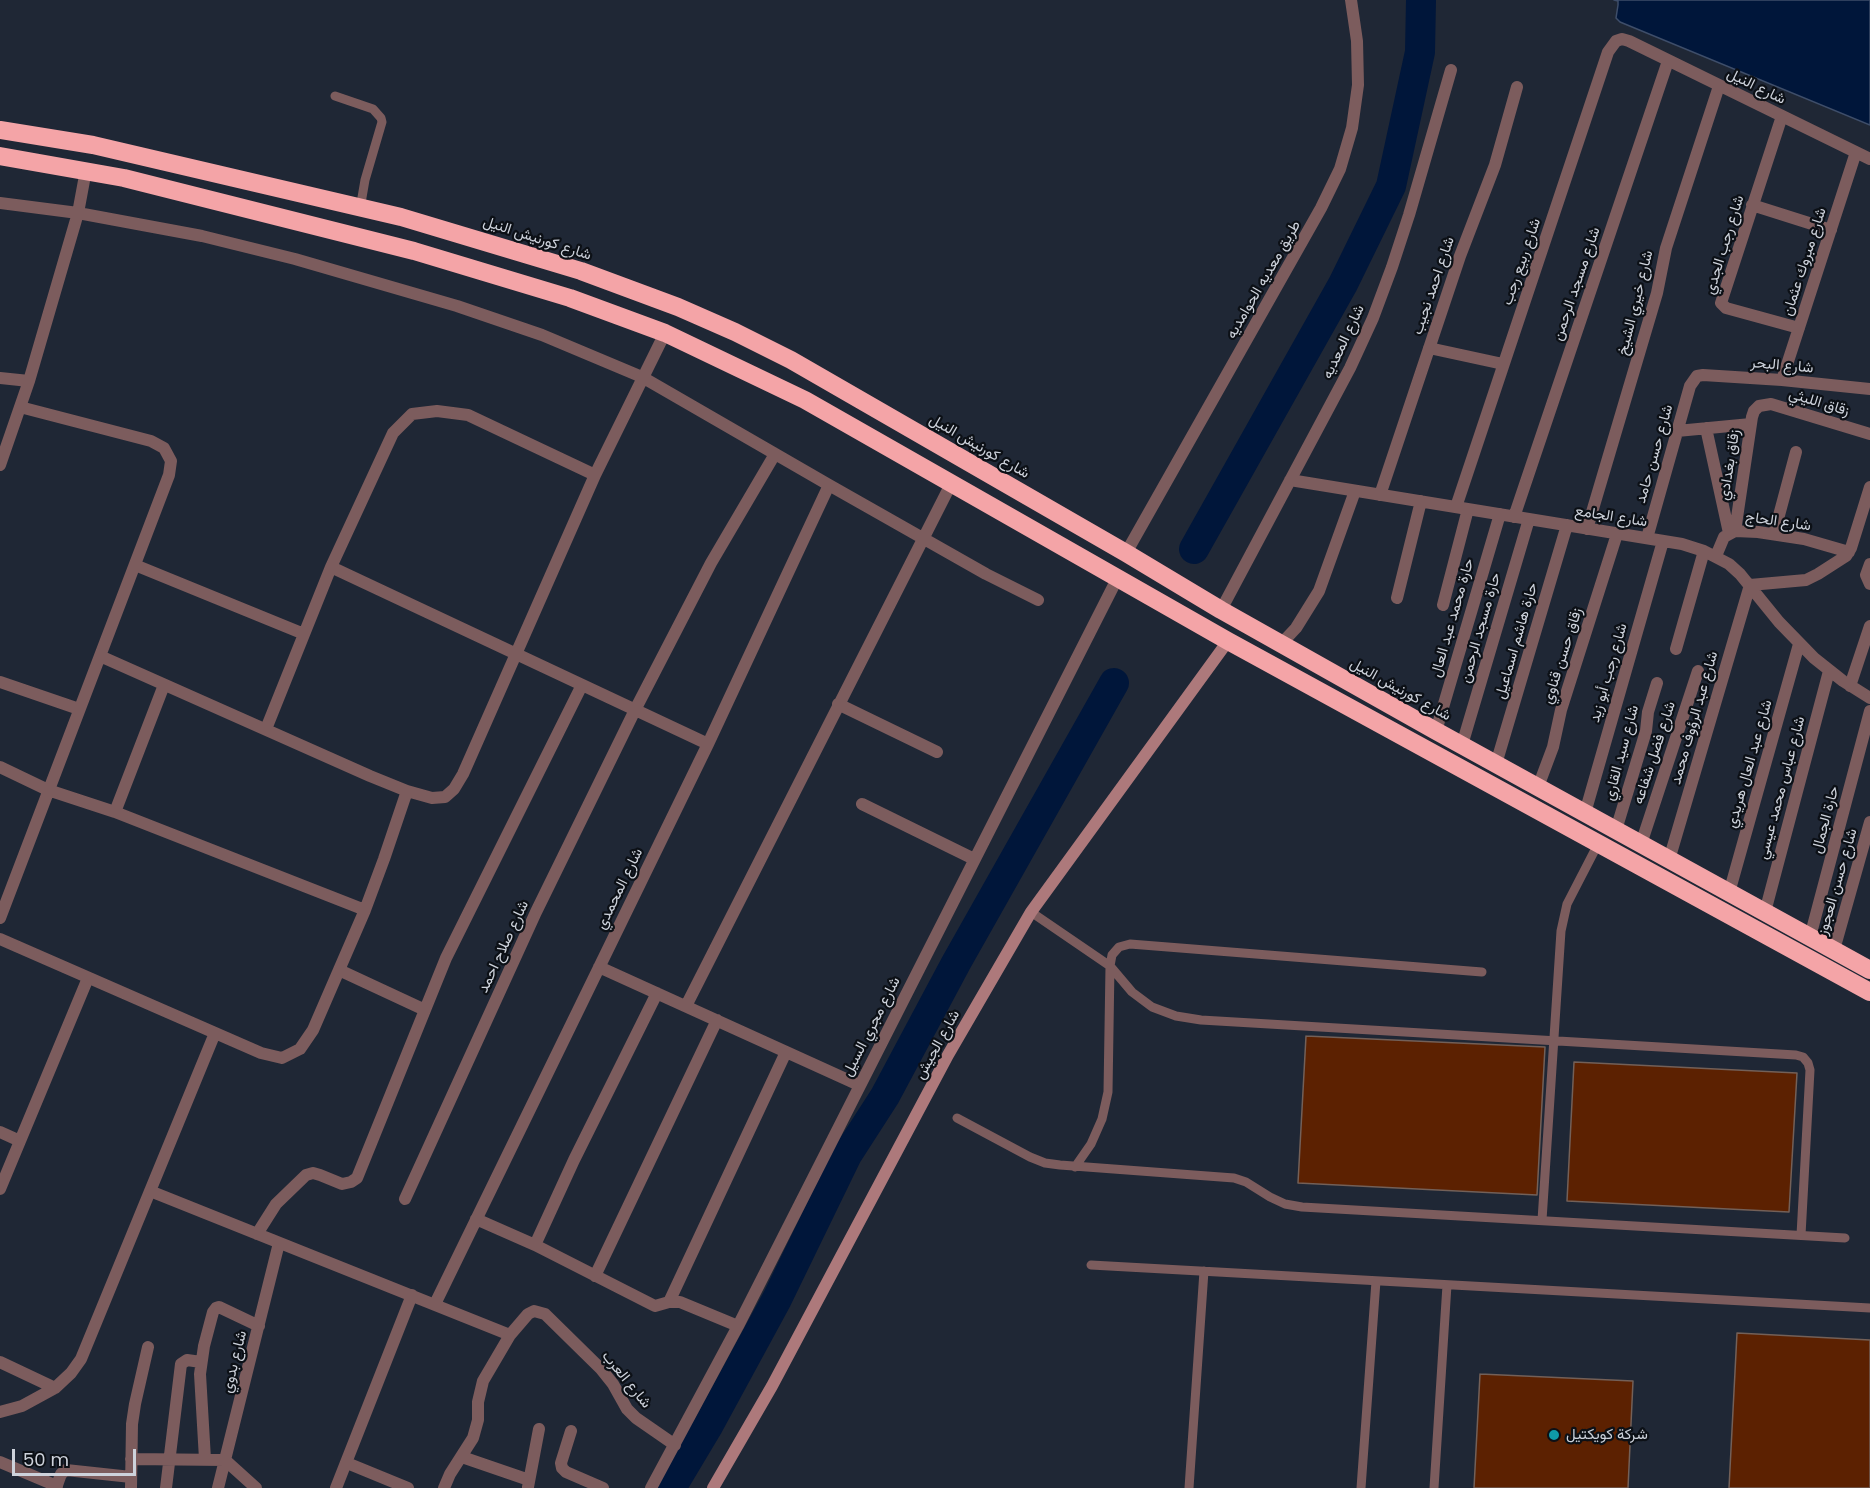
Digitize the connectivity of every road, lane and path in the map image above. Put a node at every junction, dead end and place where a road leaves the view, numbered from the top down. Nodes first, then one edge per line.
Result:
1 (1351, 0) edge
2 (1629, 41) joint
3 (1668, 61) junction
4 (1451, 70) dead end
5 (1719, 86) junction
6 (1517, 87) dead end
7 (335, 96) dead end
8 (1782, 116) junction
9 (0, 130) edge
10 (78, 142) junction
11 (1856, 152) junction
12 (0, 156) edge
13 (1870, 159) edge
14 (79, 169) junction
15 (0, 203) edge
16 (1752, 205) junction
17 (360, 208) junction
18 (78, 213) junction
19 (1831, 230) junction
20 (352, 236) junction
21 (1799, 328) junction
22 (665, 333) junction
23 (1429, 348) junction
24 (1503, 364) junction
25 (642, 377) junction
26 (0, 378) edge
27 (1693, 379) joint
28 (1782, 380) junction
29 (29, 381) junction
30 (1870, 389) edge
31 (1759, 405) joint
32 (20, 407) junction
33 (1751, 424) junction
34 (1706, 428) junction
35 (1677, 431) junction
36 (1870, 434) edge
37 (1796, 452) dead end
38 (775, 454) junction
39 (0, 465) edge
40 (595, 475) junction
41 (1290, 480) junction
42 (951, 484) junction
43 (830, 485) junction
44 (1870, 487) edge
45 (1355, 491) junction
46 (1380, 495) junction
47 (1421, 501) junction
48 (1462, 508) junction
49 (1500, 514) junction
50 (1514, 517) junction
51 (1529, 519) junction
52 (1567, 525) junction
53 (1587, 529) junction
54 (1732, 532) junction
55 (1617, 534) junction
56 (1774, 534) junction
57 (923, 537) junction
58 (1647, 538) junction
59 (1663, 541) junction
60 (1704, 551) junction
61 (1849, 552) junction
62 (1126, 553) junction
63 (1716, 556) junction
64 (1870, 564) edge
65 (135, 565) junction
66 (331, 567) junction
67 (1117, 579) junction
68 (1870, 584) edge
69 (1750, 585) junction
70 (1397, 598) dead end
71 (1038, 600) dead end
72 (1443, 605) dead end
73 (1221, 610) junction
74 (1870, 626) edge
75 (304, 634) junction
76 (1228, 641) junction
77 (1281, 644) junction
78 (1799, 644) junction
79 (1676, 650) dead end
80 (516, 654) junction
81 (100, 656) junction
82 (1698, 671) dead end
83 (1829, 671) junction
84 (0, 682) edge
85 (1657, 683) dead end
86 (164, 685) junction
87 (582, 685) junction
88 (1850, 686) junction
89 (1870, 698) edge
90 (838, 704) junction
91 (79, 709) junction
92 (635, 710) junction
93 (1870, 711) edge
94 (266, 729) junction
95 (1436, 731) junction
96 (708, 744) junction
97 (1462, 745) junction
98 (937, 752) dead end
99 (1496, 764) junction
100 (0, 767) edge
101 (1538, 787) junction
102 (48, 790) junction
103 (407, 790) junction
104 (862, 804) dead end
105 (115, 812) junction
106 (1585, 813) junction
107 (1870, 822) edge
108 (1616, 830) junction
109 (1598, 844) junction
110 (1641, 844) junction
111 (974, 858) junction
112 (1669, 860) junction
113 (1729, 893) junction
114 (365, 910) junction
115 (1031, 912) junction
116 (1765, 912) junction
117 (0, 918) edge
118 (1810, 937) junction
119 (0, 939) edge
120 (1834, 950) junction
121 (1110, 966) junction
122 (1868, 966) edge
123 (599, 967) junction
124 (339, 970) junction
125 (1482, 972) dead end
126 (88, 978) junction
127 (1870, 992) edge
128 (657, 993) junction
129 (686, 1006) junction
130 (425, 1010) junction
131 (717, 1020) junction
132 (215, 1033) junction
133 (1554, 1042) junction
134 (786, 1052) junction
135 (859, 1085) junction
136 (957, 1118) dead end
137 (0, 1132) edge
138 (20, 1141) junction
139 (1075, 1167) junction
140 (0, 1189) edge
141 (150, 1191) junction
142 (405, 1199) dead end
143 (476, 1220) junction
144 (1542, 1220) junction
145 (257, 1234) junction
146 (1801, 1235) junction
147 (1845, 1238) dead end
148 (279, 1243) junction
149 (535, 1245) junction
150 (1091, 1265) dead end
151 (1204, 1271) junction
152 (595, 1276) junction
153 (1377, 1281) junction
154 (1447, 1285) junction
155 (412, 1295) junction
156 (669, 1302) junction
157 (435, 1304) junction
158 (1870, 1308) edge
159 (259, 1326) junction
160 (738, 1326) junction
161 (510, 1335) junction
162 (148, 1347) dead end
163 (0, 1362) edge
164 (201, 1362) junction
165 (55, 1388) junction
166 (0, 1412) edge
167 (539, 1430) dead end
168 (571, 1431) dead end
169 (675, 1445) junction
170 (462, 1457) junction
171 (131, 1459) junction
172 (169, 1459) junction
173 (205, 1459) junction
174 (225, 1460) junction
175 (0, 1462) edge
176 (347, 1463) junction
177 (131, 1483) edge
178 (528, 1484) edge
179 (57, 1487) edge
180 (166, 1488) edge
181 (218, 1488) edge
182 (256, 1488) edge
183 (336, 1488) edge
184 (408, 1488) edge
185 (444, 1488) edge
186 (603, 1488) edge
187 (651, 1488) edge
188 (713, 1488) edge
189 (1189, 1488) edge
190 (1361, 1488) edge
191 (1434, 1488) edge

1 - 62 street, طريق معديه الحوامديه
2 - 3 street, شارع النيل
2 - 24 street, شارع ربيع رجب
3 - 5 street, شارع النيل
3 - 50 street, شارع مسجد الرحمن
4 - 41 street, شارع المعديه
5 - 8 street, شارع النيل
5 - 53 street, شارع خيري الشيخ
6 - 23 street, شارع احمد نجيب
7 - 17 lane
8 - 11 street, شارع النيل
8 - 16 street, شارع رجب الجدي
9 - 10 highway, شارع كورنيش النيل
10 - 14 highway
10 - 17 highway, شارع كورنيش النيل
11 - 13 street, شارع النيل
11 - 19 street, شارع مبروك عثمان
12 - 14 highway
14 - 18 street
14 - 20 highway
15 - 18 street
16 - 19 street
16 - 21 street, شارع رجب الجدي
17 - 20 highway
17 - 62 highway, شارع كورنيش النيل
18 - 25 street
18 - 29 street
19 - 21 street, شارع مبروك عثمان
20 - 22 highway
21 - 28 street, شارع مبروك عثمان
22 - 25 street
22 - 42 highway
23 - 24 street
23 - 46 street, شارع احمد نجيب
24 - 48 street, شارع ربيع رجب
25 - 38 street
25 - 40 street
26 - 29 street
27 - 28 street, شارع البحر
27 - 35 street, شارع حسن حامد
28 - 30 street, شارع البحر
29 - 32 street
31 - 33 street, زقاق بغدادي
31 - 36 street, زقاق الليثي
32 - 39 street
32 - 65 street
33 - 34 street
33 - 54 street, زقاق بغدادي
34 - 35 street
34 - 54 street
35 - 58 street, شارع حسن حامد
37 - 56 street
38 - 43 street
38 - 92 street, شارع صلاح احمد
40 - 66 street
40 - 80 street
41 - 45 street, شارع الجامع
41 - 73 street, شارع المعديه
42 - 57 street
42 - 67 highway
43 - 57 street
43 - 96 street, شارع المحمدي
44 - 61 street
45 - 46 street, شارع الجامع
45 - 77 street
46 - 47 street, شارع الجامع
47 - 48 street, شارع الجامع
47 - 70 street
48 - 49 street, شارع الجامع
48 - 72 street, شارع ربيع رجب
49 - 50 street, شارع الجامع
49 - 95 street, حارة محمد عبد العال
50 - 51 street, شارع الجامع
51 - 52 street, شارع الجامع
51 - 97 street, حارة مسجد الرحمن
52 - 53 street, شارع الجامع
52 - 99 street, حارة هاشم اسماعيل
53 - 55 street, شارع الجامع
54 - 56 street, شارع الحاج
54 - 63 street, شارع الحاج
55 - 58 street, شارع الجامع
55 - 101 street, زقاق حسن قناوي
56 - 61 street, شارع الحاج
57 - 71 street
57 - 90 street
58 - 59 street, شارع الجامع
59 - 60 street, شارع الجامع
59 - 106 street, شارع رجب أبو زيد
60 - 63 street, شارع الجامع
60 - 79 street
61 - 69 street
62 - 73 highway, شارع كورنيش النيل
63 - 69 street, شارع الجامع
64 - 68 street
65 - 75 street
65 - 81 street
66 - 75 street
66 - 80 street
67 - 76 highway
67 - 111 street, شارع مجري السيل
69 - 78 street, شارع الجامع
69 - 112 street, شارع عبد الرؤوف محمد
73 - 77 highway, شارع كورنيش النيل
74 - 88 street
75 - 94 street
76 - 109 highway
76 - 115 street, شارع الجيش
77 - 95 highway, شارع كورنيش النيل
78 - 83 street, شارع الجامع
78 - 113 street, شارع عبد العال هريدي
80 - 87 street
80 - 103 street
81 - 86 street
81 - 91 street
82 - 110 street, شارع فضل شفاعه
83 - 88 street, شارع الجامع
83 - 116 street, شارع عباس محمد عيسي
84 - 91 street
85 - 108 street, شارع سيد القاري
86 - 94 street
86 - 105 street
87 - 92 street
87 - 130 street
88 - 89 street, شارع الجامع
90 - 98 street
90 - 129 street
91 - 102 street
92 - 96 street
92 - 142 street, شارع صلاح احمد
93 - 118 street, حارة الجمال
94 - 103 street
95 - 97 highway, شارع كورنيش النيل
96 - 123 street, شارع المحمدي
97 - 99 highway, شارع كورنيش النيل
99 - 101 highway, شارع كورنيش النيل
100 - 102 street
101 - 106 highway, شارع كورنيش النيل
102 - 105 street
102 - 117 street
103 - 114 street
104 - 111 street
105 - 114 street
106 - 108 highway, شارع كورنيش النيل
107 - 120 street, شارع حسن العجوز
108 - 110 highway, شارع كورنيش النيل
109 - 127 highway
109 - 133 lane
110 - 112 highway, شارع كورنيش النيل
111 - 135 street, شارع مجري السيل
112 - 113 highway, شارع كورنيش النيل
113 - 116 highway, شارع كورنيش النيل
114 - 124 street
115 - 121 lane
115 - 188 street, شارع الجيش
116 - 118 highway, شارع كورنيش النيل
118 - 120 highway, شارع كورنيش النيل
119 - 126 street
120 - 122 highway, شارع كورنيش النيل
121 - 125 lane
121 - 133 lane
121 - 139 lane
123 - 128 street
123 - 143 street, شارع المحمدي
124 - 130 street
124 - 132 street
126 - 132 street
126 - 138 street
128 - 129 street
128 - 149 street
129 - 131 street
130 - 145 street
131 - 134 street
131 - 152 street
132 - 141 street
133 - 144 lane
133 - 146 lane
134 - 135 street
134 - 156 street
135 - 160 street, شارع مجري السيل
136 - 139 lane
137 - 138 street
138 - 140 street
139 - 144 lane
141 - 145 street
141 - 165 street
143 - 149 street
143 - 157 street, شارع المحمدي
144 - 146 lane
145 - 148 street
146 - 147 lane
148 - 155 street
148 - 159 street, شارع بدوي
149 - 152 street
150 - 151 lane
151 - 153 lane
151 - 189 lane
152 - 156 street
153 - 154 lane
153 - 190 lane
154 - 158 lane
154 - 191 lane
155 - 157 street
155 - 176 street
156 - 160 street
157 - 161 street
159 - 164 street
159 - 174 street, شارع بدوي
160 - 169 street, شارع مجري السيل
161 - 169 street, شارع العرب
161 - 170 street
162 - 171 street
163 - 165 street
164 - 172 street
164 - 173 street
165 - 166 street
167 - 178 street
168 - 186 street
169 - 187 street, شارع مجري السيل
170 - 178 street
170 - 185 street
171 - 172 street
171 - 177 street
172 - 173 street
172 - 180 street
173 - 174 street
174 - 181 street, شارع بدوي
174 - 182 street
175 - 179 street
176 - 183 street
176 - 184 street
177 - 179 street

